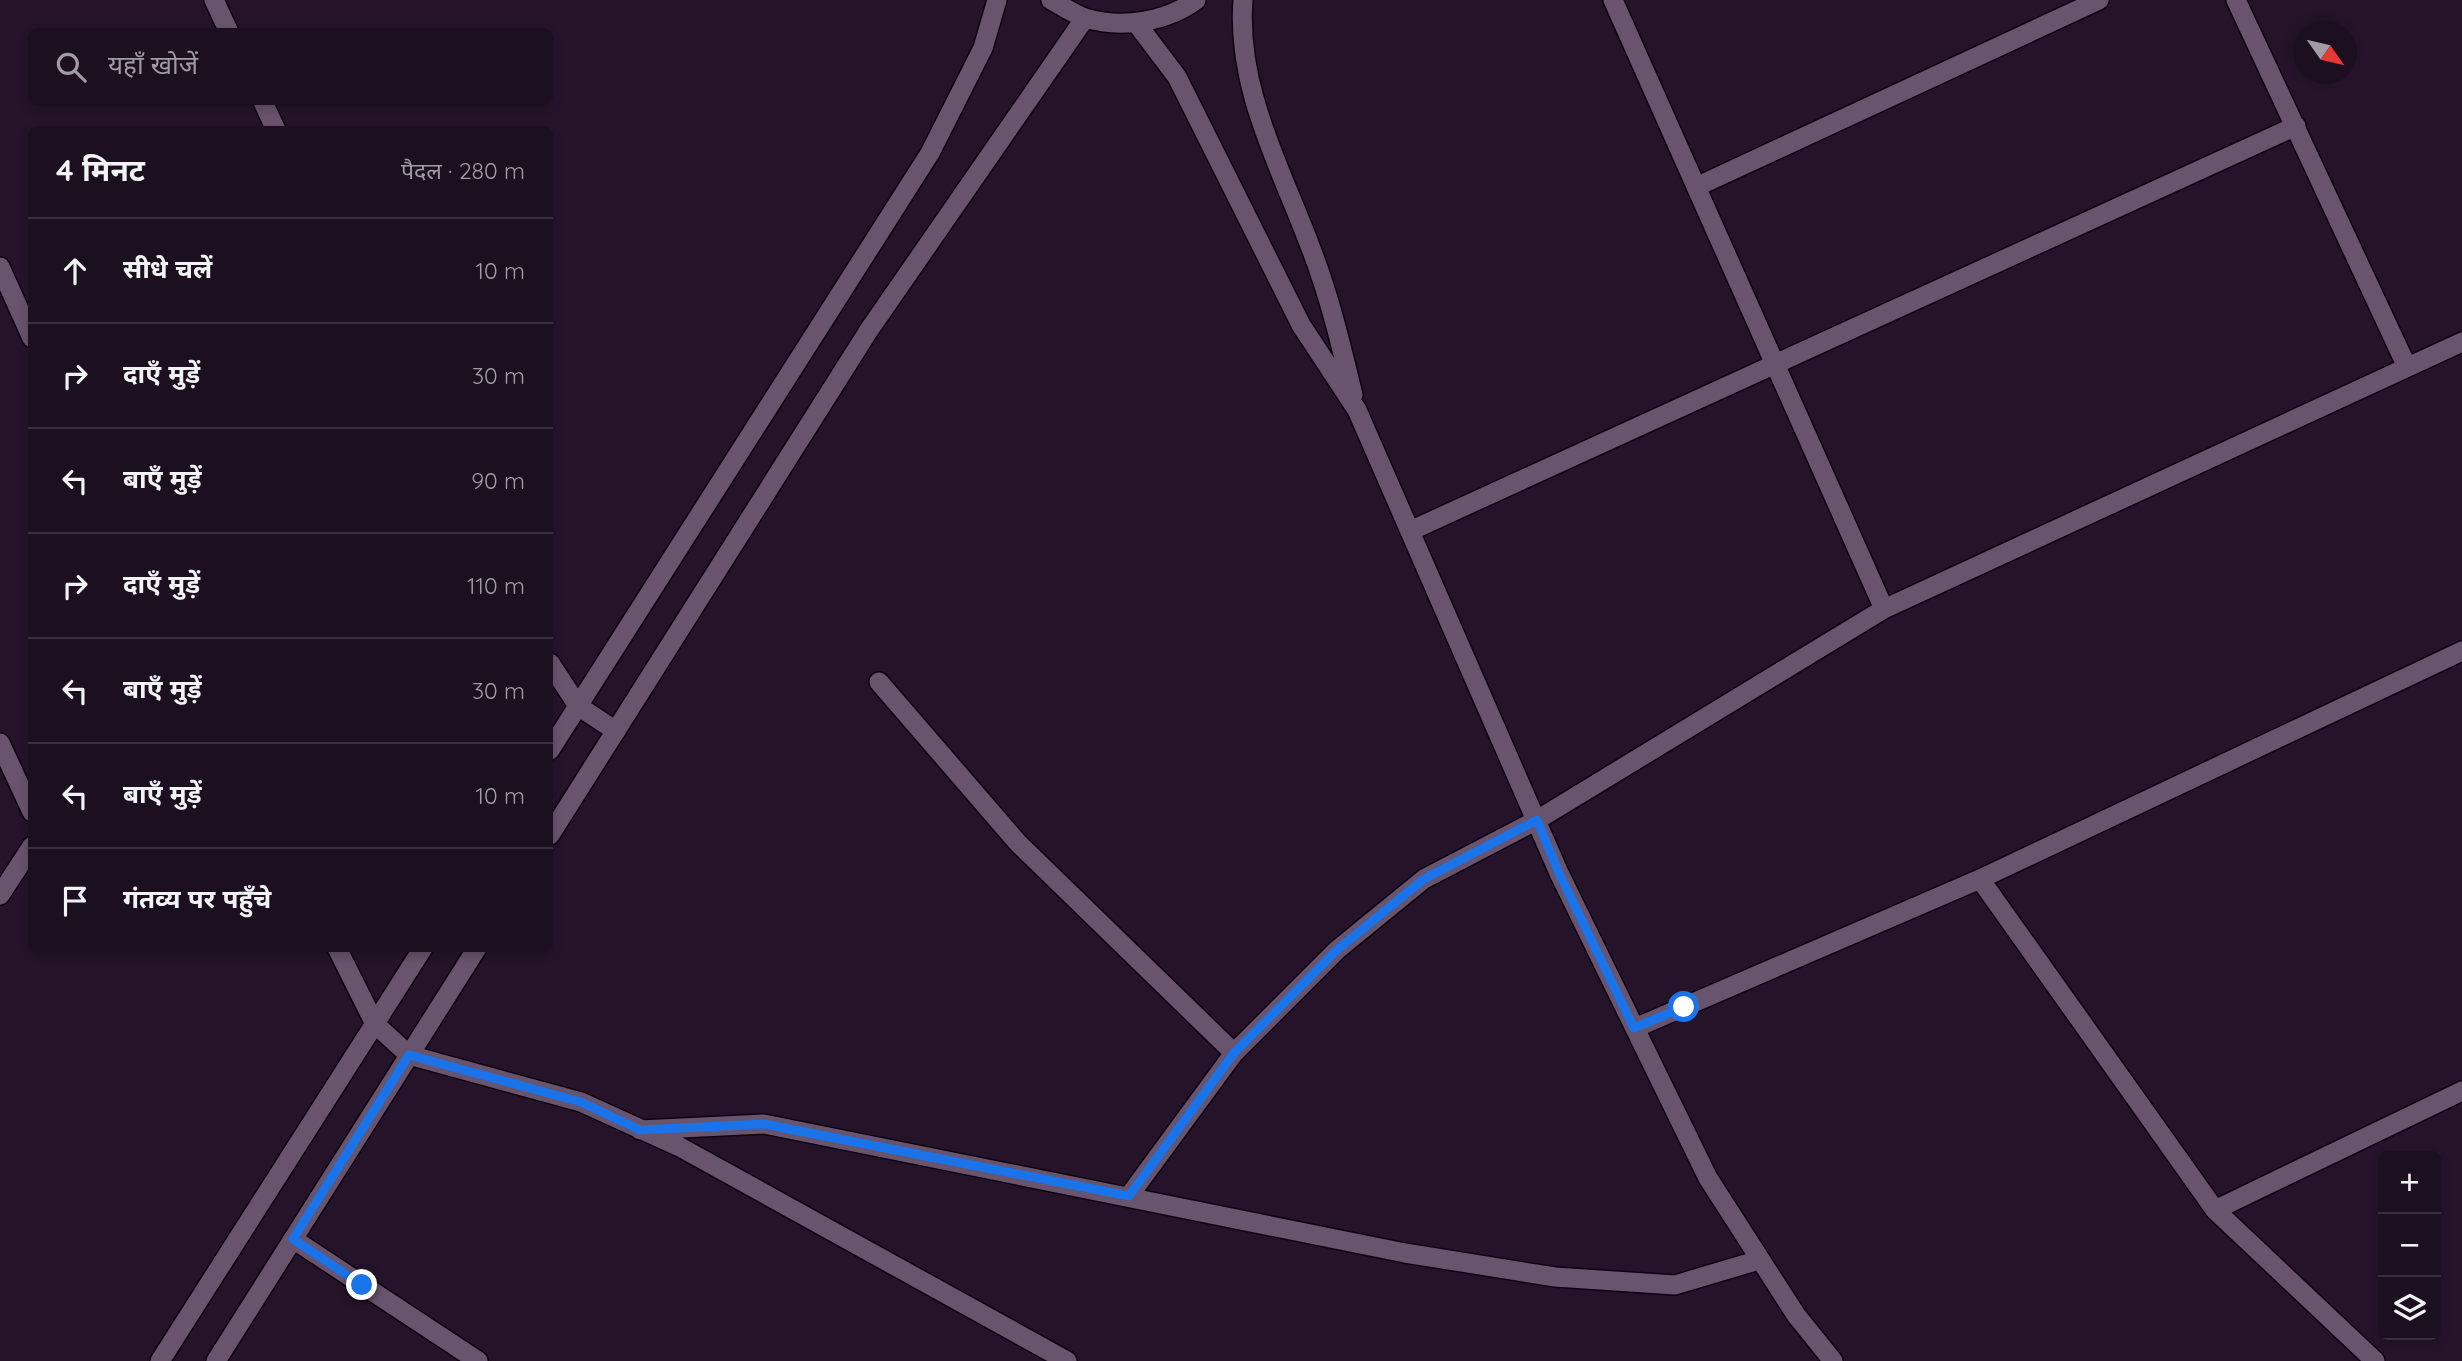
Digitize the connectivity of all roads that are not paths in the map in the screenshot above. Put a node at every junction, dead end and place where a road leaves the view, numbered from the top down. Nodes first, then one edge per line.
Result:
1 (214, 0) edge
2 (998, 0) edge
3 (1051, 0) edge
4 (1196, 0) edge
5 (1243, 0) edge
6 (1613, 0) edge
7 (2099, 0) edge
8 (2236, 0) edge
9 (1085, 18) junction
10 (1137, 24) junction
11 (227, 28) edge
12 (264, 105) edge
13 (274, 126) edge
14 (2296, 127) junction
15 (1696, 187) junction
16 (0, 267) edge
17 (28, 329) edge
18 (2462, 342) edge
19 (1775, 364) junction
20 (2407, 367) junction
21 (1357, 410) junction
22 (1410, 531) junction
23 (1884, 609) junction
24 (2462, 651) edge
25 (553, 668) edge
26 (879, 682) dead end
27 (578, 706) junction
28 (616, 730) junction
29 (0, 743) edge
30 (553, 746) edge
31 (28, 803) edge
32 (1537, 820) junction
33 (553, 830) edge
34 (28, 852) edge
35 (1980, 879) junction
36 (0, 895) edge
37 (339, 952) edge
38 (420, 952) edge
39 (474, 952) edge
40 (375, 1024) junction
41 (1634, 1028) junction
42 (1234, 1053) junction
43 (409, 1055) junction
44 (2462, 1091) edge
45 (640, 1130) junction
46 (1129, 1196) junction
47 (2215, 1210) junction
48 (293, 1239) junction
49 (1759, 1260) junction
50 (160, 1361) edge
51 (216, 1361) edge
52 (478, 1361) edge
53 (1067, 1361) edge
54 (1833, 1361) edge
55 (2375, 1361) edge

1 - 11 street
2 - 27 street
3 - 9 street
4 - 10 street
5 - 21 street
6 - 15 street
7 - 15 street
8 - 14 street
9 - 10 street
9 - 28 street
10 - 21 street
12 - 13 street
14 - 19 street
14 - 20 street
15 - 19 street
16 - 17 street
18 - 20 street
19 - 22 street
19 - 23 street
20 - 23 street
21 - 22 street
22 - 32 street
23 - 32 street
24 - 35 street
25 - 27 street
26 - 42 street
27 - 28 street
27 - 30 street
28 - 33 street
29 - 31 street
32 - 41 street
32 - 42 street
34 - 36 street
35 - 41 street
35 - 47 street
37 - 40 street
38 - 40 street
39 - 43 street
40 - 43 street
40 - 50 street
41 - 49 street
42 - 46 street
43 - 45 street
43 - 48 street
44 - 47 street
45 - 46 street
45 - 53 street
46 - 49 street
47 - 55 street
48 - 51 street
48 - 52 street
49 - 54 street

